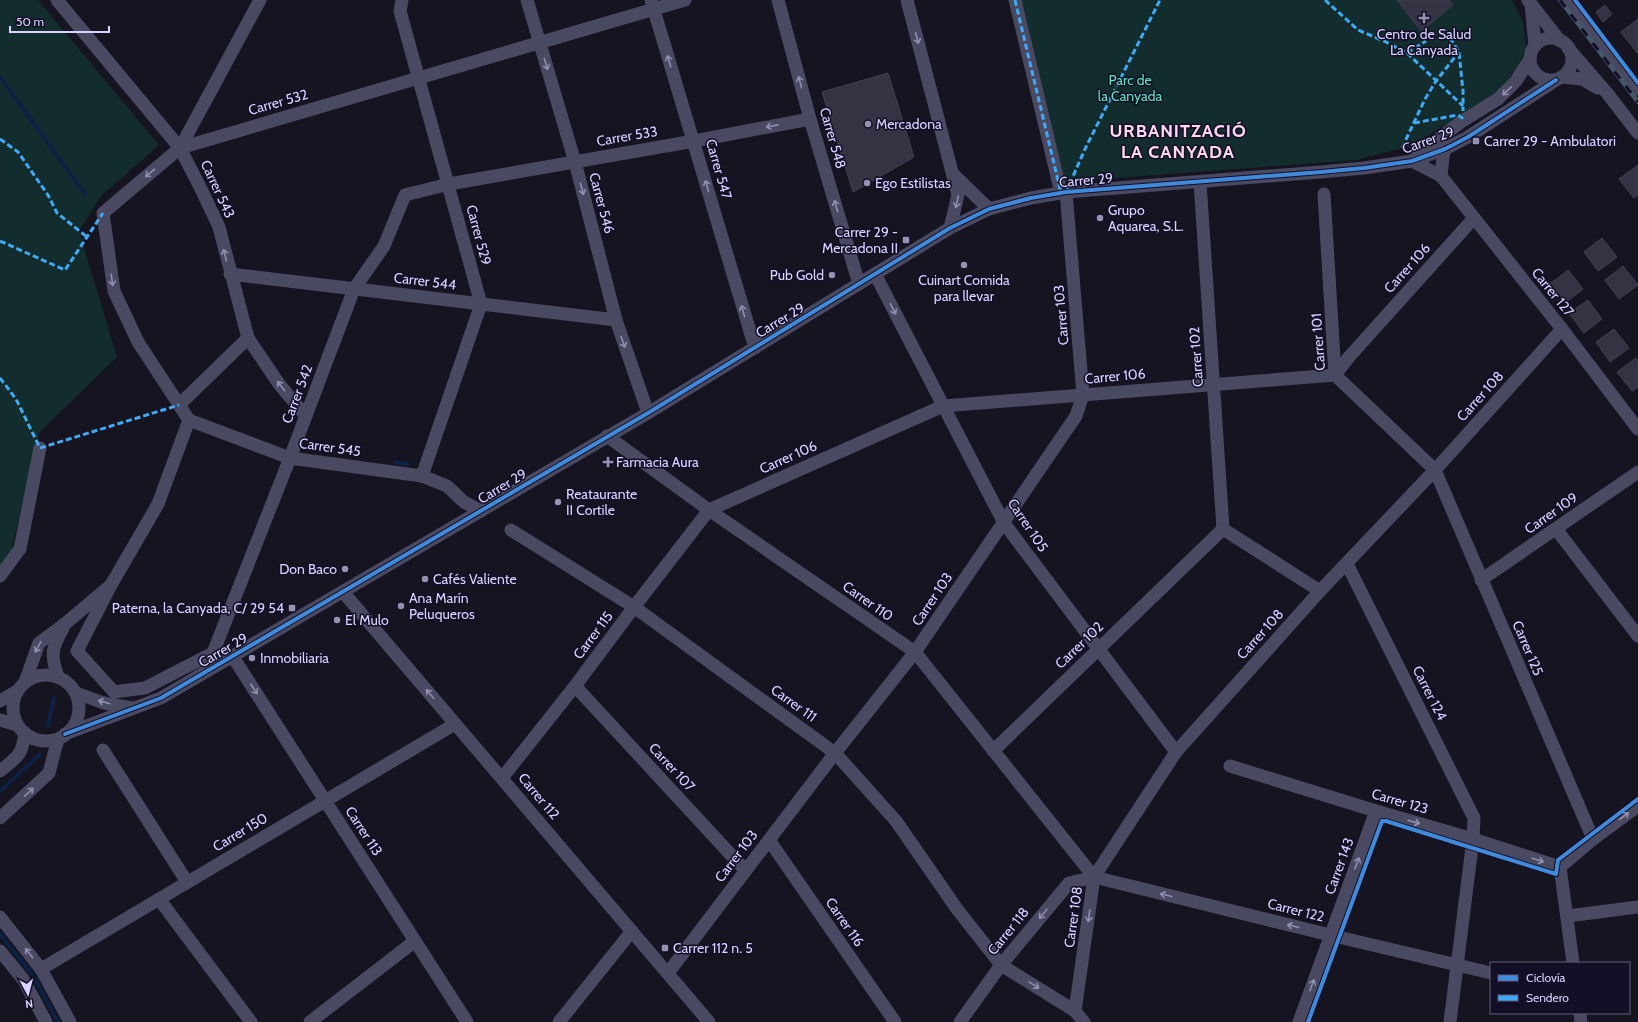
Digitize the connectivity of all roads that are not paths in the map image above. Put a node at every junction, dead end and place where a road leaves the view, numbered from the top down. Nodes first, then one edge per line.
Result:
1 (57, 0) edge
2 (260, 0) edge
3 (402, 0) edge
4 (527, 0) edge
5 (685, 0) edge
6 (778, 0) edge
7 (907, 0) edge
8 (1015, 0) edge
9 (1570, 0) edge
10 (1530, 2) edge
11 (652, 5) edge
12 (539, 43) junction
13 (1563, 43) junction
14 (1535, 46) junction
15 (1530, 59) junction
16 (418, 78) junction
17 (1559, 78) junction
18 (1638, 89) edge
19 (1607, 93) junction
20 (810, 119) junction
21 (1638, 133) edge
22 (694, 141) junction
23 (180, 148) junction
24 (1445, 149) junction
25 (1412, 160) junction
26 (575, 162) junction
27 (1392, 163) junction
28 (954, 176) junction
29 (1441, 176) junction
30 (1200, 182) junction
31 (449, 184) junction
32 (1064, 193) junction
33 (1324, 194) dead end
34 (989, 209) junction
35 (1474, 218) junction
36 (950, 228) junction
37 (230, 274) junction
38 (875, 274) junction
39 (859, 284) junction
40 (354, 289) junction
41 (481, 304) junction
42 (616, 320) junction
43 (1562, 329) junction
44 (248, 338) junction
45 (755, 348) junction
46 (1335, 375) junction
47 (1214, 384) junction
48 (1084, 395) junction
49 (179, 405) junction
50 (942, 406) junction
51 (648, 414) junction
52 (306, 416) junction
53 (189, 420) junction
54 (1638, 429) edge
55 (607, 436) junction
56 (40, 448) dead end
57 (290, 458) junction
58 (1434, 470) junction
59 (1638, 472) edge
60 (422, 476) junction
61 (709, 510) junction
62 (481, 511) junction
63 (1004, 523) junction
64 (1556, 529) junction
65 (511, 530) dead end
66 (1222, 530) junction
67 (1347, 564) junction
68 (0, 576) edge
69 (1481, 580) junction
70 (110, 585) junction
71 (1320, 591) junction
72 (343, 592) junction
73 (634, 607) junction
74 (66, 623) junction
75 (1638, 636) edge
76 (1098, 650) junction
77 (915, 652) junction
78 (213, 653) joint
79 (233, 656) junction
80 (58, 677) junction
81 (21, 686) junction
82 (575, 686) junction
83 (76, 693) junction
84 (0, 701) edge
85 (132, 708) junction
86 (0, 720) edge
87 (455, 724) junction
88 (21, 729) junction
89 (61, 736) junction
90 (104, 750) dead end
91 (993, 751) junction
92 (1176, 752) junction
93 (835, 753) junction
94 (1230, 766) dead end
95 (0, 771) edge
96 (502, 778) junction
97 (325, 800) junction
98 (1638, 806) edge
99 (1376, 811) junction
100 (0, 818) edge
101 (1473, 839) junction
102 (769, 840) junction
103 (1593, 840) junction
104 (1560, 867) junction
105 (745, 870) junction
106 (1094, 877) junction
107 (187, 882) junction
108 (159, 899) junction
109 (1638, 907) edge
110 (1568, 916) junction
111 (0, 917) edge
112 (632, 931) junction
113 (1330, 935) junction
114 (415, 941) junction
115 (0, 951) edge
116 (1573, 962) edge
117 (1001, 965) junction
118 (1458, 965) junction
119 (41, 969) junction
120 (668, 973) junction
121 (1490, 973) edge
122 (1075, 1011) junction
123 (46, 1022) edge
124 (70, 1022) edge
125 (250, 1022) edge
126 (310, 1022) edge
127 (467, 1022) edge
128 (559, 1022) edge
129 (709, 1022) edge
130 (895, 1022) edge
131 (960, 1022) edge
132 (1084, 1022) edge
133 (1299, 1022) edge
134 (1450, 1022) edge

1 - 23 street, Carrer 543
2 - 23 street
3 - 16 street, Carrer 529
4 - 12 street, Carrer 546
5 - 11 street, Carrer 532
20 -> 6 street, Carrer 548
7 -> 28 street
8 - 32 street, Carrer 103
9 - 18 street
10 - 13 street
10 - 14 street
11 - 12 street, Carrer 532
22 -> 11 street, Carrer 547
12 - 16 street, Carrer 532
12 -> 26 street, Carrer 546
13 - 14 street
13 - 17 street
13 - 19 street
14 - 15 street
15 - 17 street
15 -> 27 street, Carrer 29
16 - 23 street, Carrer 532
16 - 31 street, Carrer 529
17 - 19 street
17 - 24 street, Carrer 29
19 - 21 street
20 -> 22 street, Carrer 533
39 -> 20 street, Carrer 548
22 - 26 street, Carrer 533
45 -> 22 street, Carrer 547
37 -> 23 street, Carrer 543
23 -> 49 street, Carrer 532
24 - 25 street, Carrer 29
24 - 29 street
25 - 27 street, Carrer 29
25 - 29 street, Carrer 127
26 - 31 street, Carrer 533
26 -> 42 street, Carrer 546
27 - 30 street, Carrer 29
28 - 34 street
28 -> 36 street
29 - 35 street, Carrer 127
30 - 32 street, Carrer 29
30 - 47 street, Carrer 102
31 - 40 street, Carrer 542
31 - 41 street, Carrer 529
32 - 34 street, Carrer 29
32 - 48 street, Carrer 103
33 - 46 street, Carrer 101
34 - 36 street, Carrer 29
35 - 43 street, Carrer 127
35 - 46 street, Carrer 106
36 - 38 street, Carrer 29
37 - 40 street, Carrer 544
37 - 44 street, Carrer 543
38 - 39 street, Carrer 29
38 -> 50 street, Carrer 105
39 - 45 street, Carrer 29
40 - 41 street, Carrer 544
40 - 52 street, Carrer 542
41 - 42 street, Carrer 544
41 - 60 street
42 -> 51 street, Carrer 546
43 - 54 street, Carrer 127
43 - 58 street, Carrer 108
44 - 49 street
52 -> 44 street, Carrer 543
45 - 51 street, Carrer 29
46 - 47 street, Carrer 106
46 - 58 street, Carrer 101
47 - 48 street, Carrer 106
47 - 66 street, Carrer 102
48 - 50 street, Carrer 106
48 - 63 street, Carrer 103
49 - 53 street
50 - 61 street, Carrer 106
50 - 63 street, Carrer 105
51 - 55 street, Carrer 29
52 - 57 street, Carrer 542
53 - 57 street, Carrer 545
53 - 70 street
55 - 61 street, Carrer 110
55 - 62 street, Carrer 29
56 - 68 street
57 - 60 street, Carrer 545
57 - 78 street, Carrer 542
58 - 67 street, Carrer 108
58 - 69 street, Carrer 125
59 - 64 street, Carrer 109
60 - 62 street, Carrer 545
61 - 73 street, Carrer 115
61 - 77 street, Carrer 110
62 - 72 street, Carrer 29
63 - 76 street, Carrer 105
63 - 77 street, Carrer 103
64 - 69 street, Carrer 109
64 - 75 street
65 - 73 street, Carrer 111
66 - 71 street
66 - 76 street, Carrer 102
67 - 71 street, Carrer 108
67 - 101 street, Carrer 124
69 - 103 street, Carrer 125
70 - 74 street
70 - 78 street, Carrer 29
71 - 92 street, Carrer 108
72 - 79 street, Carrer 29
87 -> 72 street, Carrer 112
73 - 82 street, Carrer 115
73 - 93 street, Carrer 111
74 - 80 street
74 -> 81 street
76 - 91 street, Carrer 102
76 - 92 street, Carrer 105
77 - 91 street, Carrer 110
77 - 93 street, Carrer 103
79 - 85 street, Carrer 29
79 -> 97 street, Carrer 113
80 - 81 street
80 - 83 street
81 - 84 street
81 - 88 street
82 - 96 street, Carrer 115
82 - 105 street, Carrer 107
85 -> 83 street, Carrer 29
83 - 89 street
85 - 89 street, Carrer 29
86 - 88 street
87 - 96 street, Carrer 112
87 - 97 street, Carrer 150
88 - 89 street
88 - 95 street
100 -> 89 street
90 - 107 street
91 - 106 street, Carrer 110
92 - 106 street, Carrer 108
93 - 102 street, Carrer 103
93 - 117 street, Carrer 111
94 - 99 street, Carrer 123
96 - 112 street, Carrer 112
97 - 107 street, Carrer 150
97 - 114 street, Carrer 113
103 -> 98 street
99 -> 101 street, Carrer 123
113 -> 99 street, Carrer 143
101 -> 104 street, Carrer 123
101 - 118 street, Carrer 124
102 - 105 street, Carrer 103
102 - 130 street, Carrer 116
103 - 104 street
104 - 110 street
105 - 120 street, Carrer 103
113 -> 106 street, Carrer 122
106 -> 117 street, Carrer 118
106 -> 122 street, Carrer 108
107 - 108 street, Carrer 150
108 - 119 street, Carrer 150
108 - 125 street
109 - 110 street
110 - 116 street
119 -> 111 street
112 - 120 street, Carrer 112
112 - 128 street
113 - 118 street, Carrer 122
133 -> 113 street, Carrer 143
114 - 126 street
114 - 127 street, Carrer 113
115 - 123 street
117 -> 122 street, Carrer 111
117 - 131 street, Carrer 118
118 - 121 street, Carrer 122
118 - 134 street, Carrer 124
119 - 124 street
120 - 129 street, Carrer 112
122 - 132 street, Carrer 111

